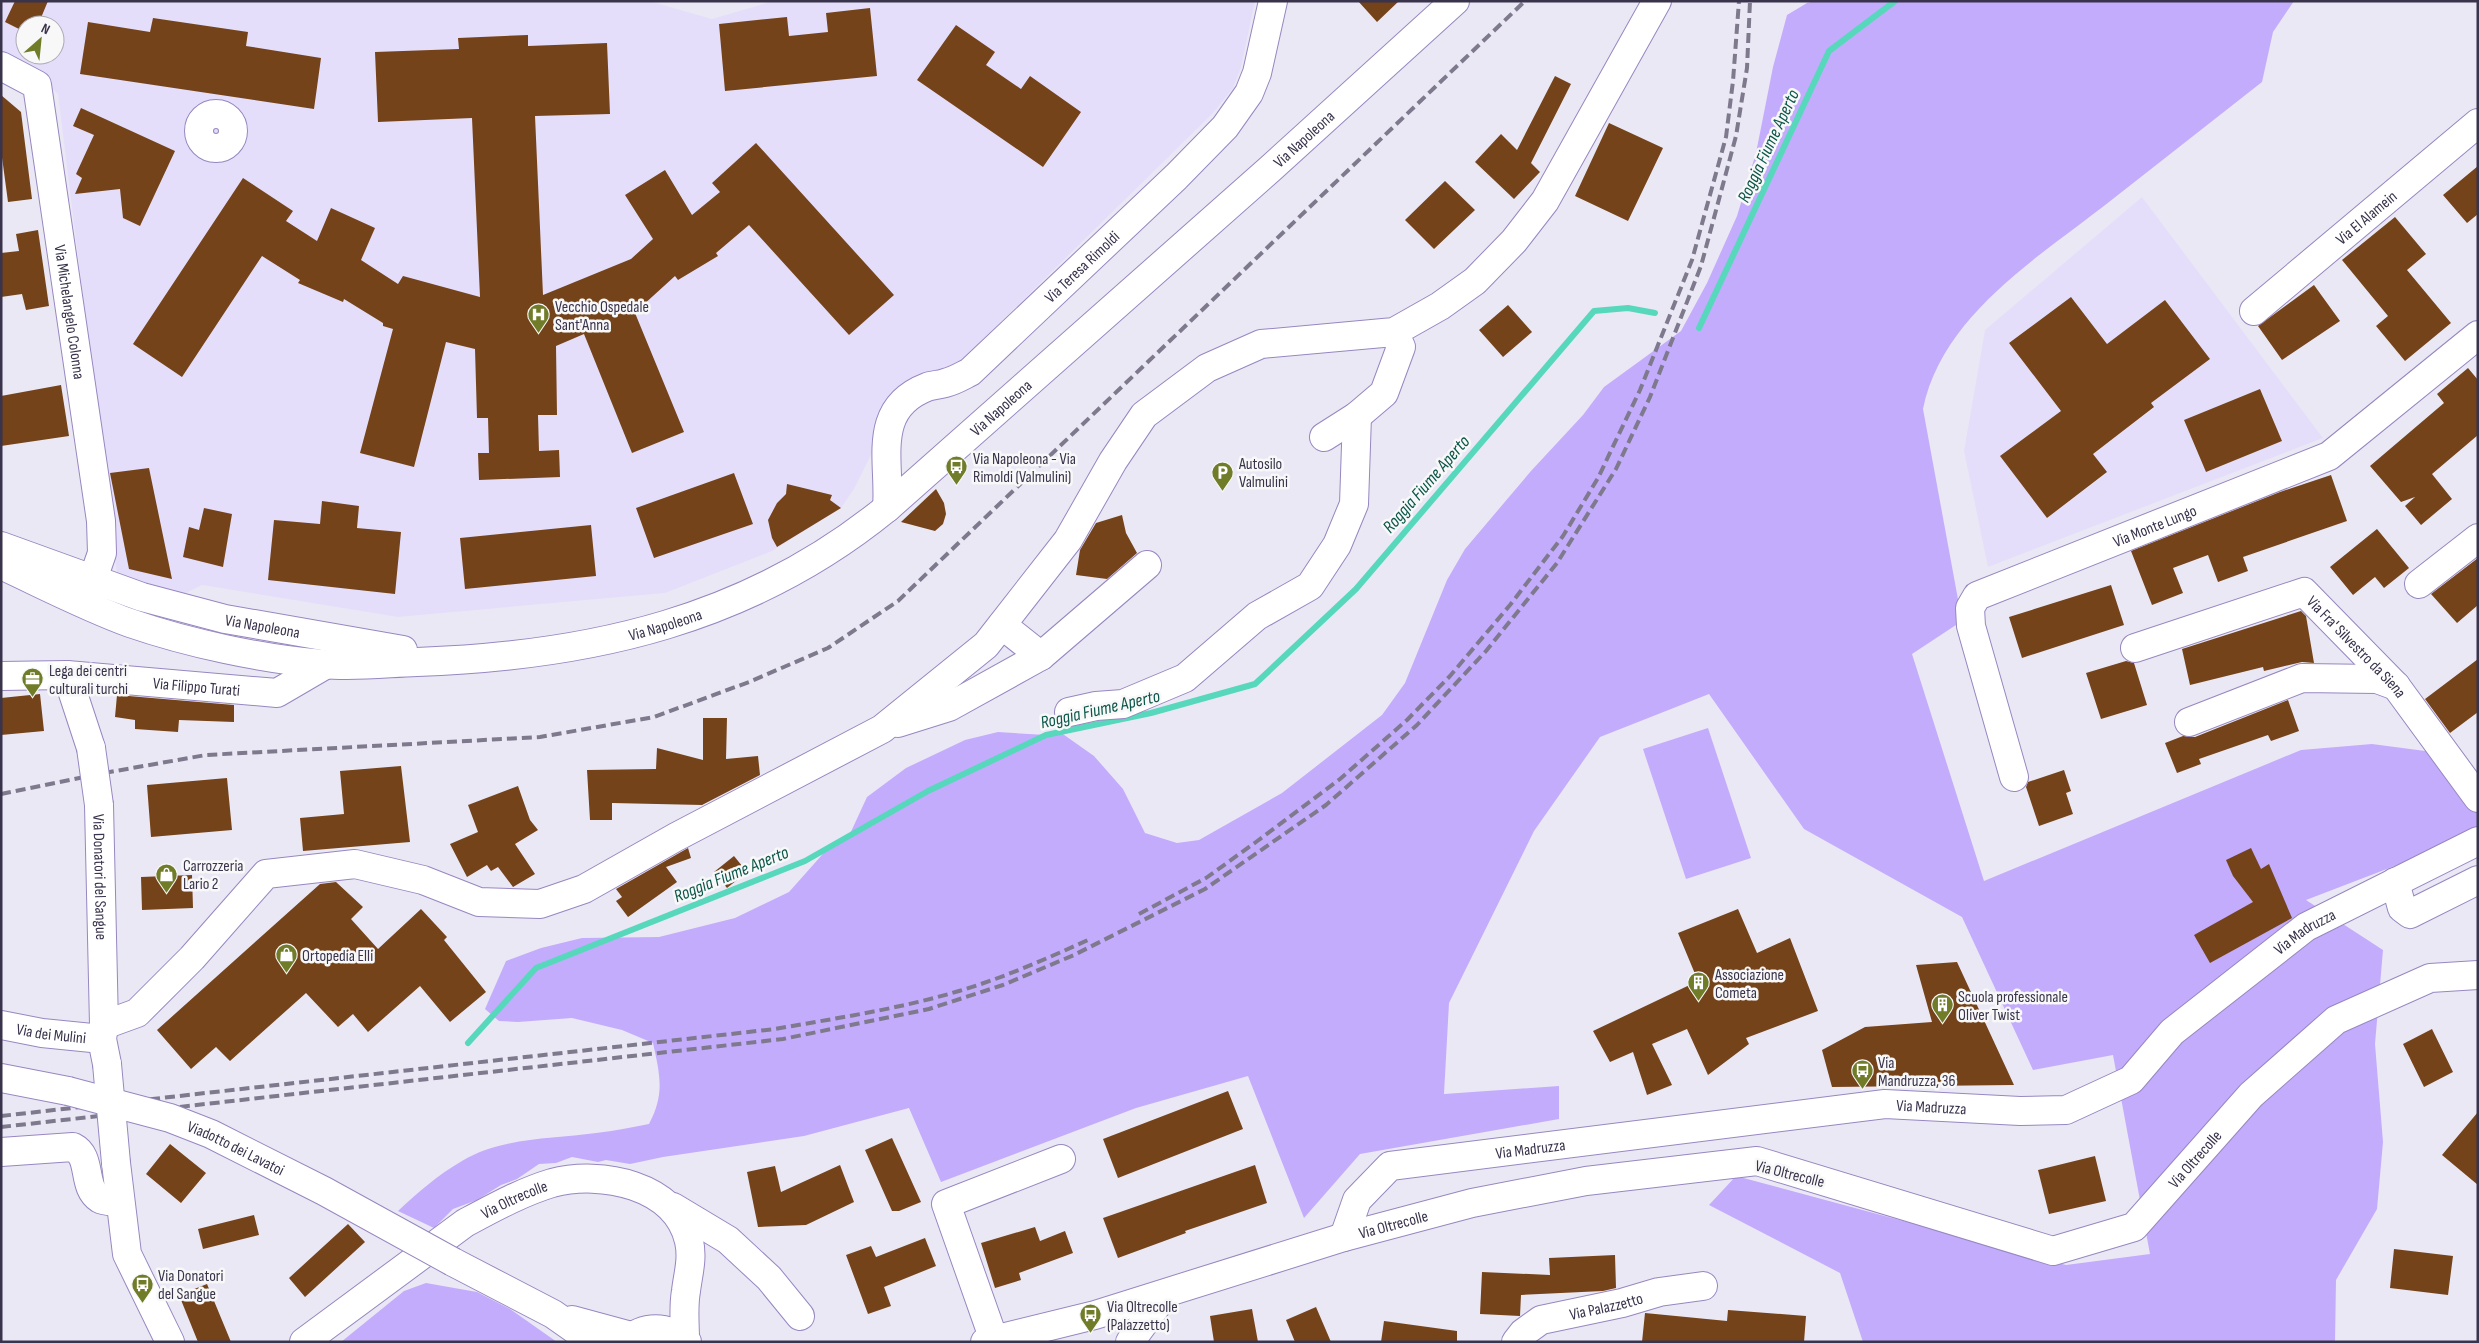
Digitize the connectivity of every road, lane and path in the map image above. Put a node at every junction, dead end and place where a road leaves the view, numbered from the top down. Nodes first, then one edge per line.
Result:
1 (1273, 1) edge
2 (1455, 1) edge
3 (1657, 1) edge
4 (1, 66) edge
5 (2478, 123) edge
6 (2254, 311) dead end
7 (1394, 332) junction
8 (2478, 335) edge
9 (1357, 416) junction
10 (1324, 438) dead end
11 (887, 508) junction
12 (2478, 538) edge
13 (1, 546) edge
14 (1, 565) edge
15 (1147, 565) dead end
16 (93, 579) junction
17 (37, 582) junction
18 (2419, 584) dead end
19 (1002, 625) junction
20 (2135, 648) dead end
21 (1041, 656) junction
22 (464, 660) junction
23 (325, 664) junction
24 (67, 675) junction
25 (1, 676) edge
26 (2396, 686) junction
27 (1069, 712) dead end
28 (2189, 722) dead end
29 (882, 728) junction
30 (2014, 777) dead end
31 (2478, 798) edge
32 (2478, 841) edge
33 (2478, 880) edge
34 (2395, 882) junction
35 (2478, 975) edge
36 (1, 1025) edge
37 (104, 1043) junction
38 (1, 1078) edge
39 (1, 1152) edge
40 (1061, 1159) dead end
41 (663, 1201) junction
42 (120, 1202) junction
43 (1344, 1237) junction
44 (1703, 1286) dead end
45 (686, 1291) junction
46 (1164, 1294) junction
47 (554, 1314) junction
48 (800, 1316) dead end
49 (637, 1336) edge
50 (686, 1341) edge
51 (989, 1341) edge
52 (170, 1342) edge
53 (304, 1342) edge
54 (593, 1342) edge
55 (1130, 1342) edge
56 (1516, 1342) edge

1 - 11 street, Via Teresa Rimoldi
2 - 11 street, Via Napoleona
3 - 7 street
4 - 16 street, Via Michelangelo Colonna
5 - 6 street, Via El Alamein
7 - 9 street
7 - 19 street
8 - 30 street, Via Monte Lungo
9 - 10 street
9 - 27 street
11 - 22 street, Via Napoleona
12 - 18 street
13 - 16 street, Via Napoleona
14 - 17 street, Via Napoleona
15 - 21 street
16 - 17 street, Via Napoleona
16 - 22 street, Via Napoleona
17 - 23 street, Via Napoleona
19 - 21 street
19 - 29 street
20 - 26 street, Via Fra' Silvestro da Siena
21 - 29 street
22 - 23 street, Via Napoleona
23 - 24 street, Via Filippo Turati
24 - 25 street, Via Filippo Turati
24 - 37 street, Via Donatori del Sangue, bridge
26 - 28 street
26 - 31 street, Via Fra' Silvestro da Siena
29 - 37 street
32 - 34 street, Via Madruzza
33 - 34 street
34 - 43 street, Via Madruzza
35 - 43 street, Via Oltrecolle
36 - 37 street, Via dei Mulini
37 - 42 street, Via Donatori del Sangue, bridge
38 - 47 street, Viadotto dei Lavatoi, bridge
39 - 42 street
40 - 51 street
41 - 45 street, Via Oltrecolle
41 - 48 street
41 - 53 street, Via Oltrecolle
42 - 52 street, Via Donatori del Sangue
43 - 46 street, Via Oltrecolle
44 - 56 street, Via Palazzetto
45 - 49 street, Via Oltrecolle
45 - 50 street, Via Oltrecolle
46 - 51 street, Via Oltrecolle
46 - 55 street
47 - 49 street
47 - 54 street
49 - 50 street

